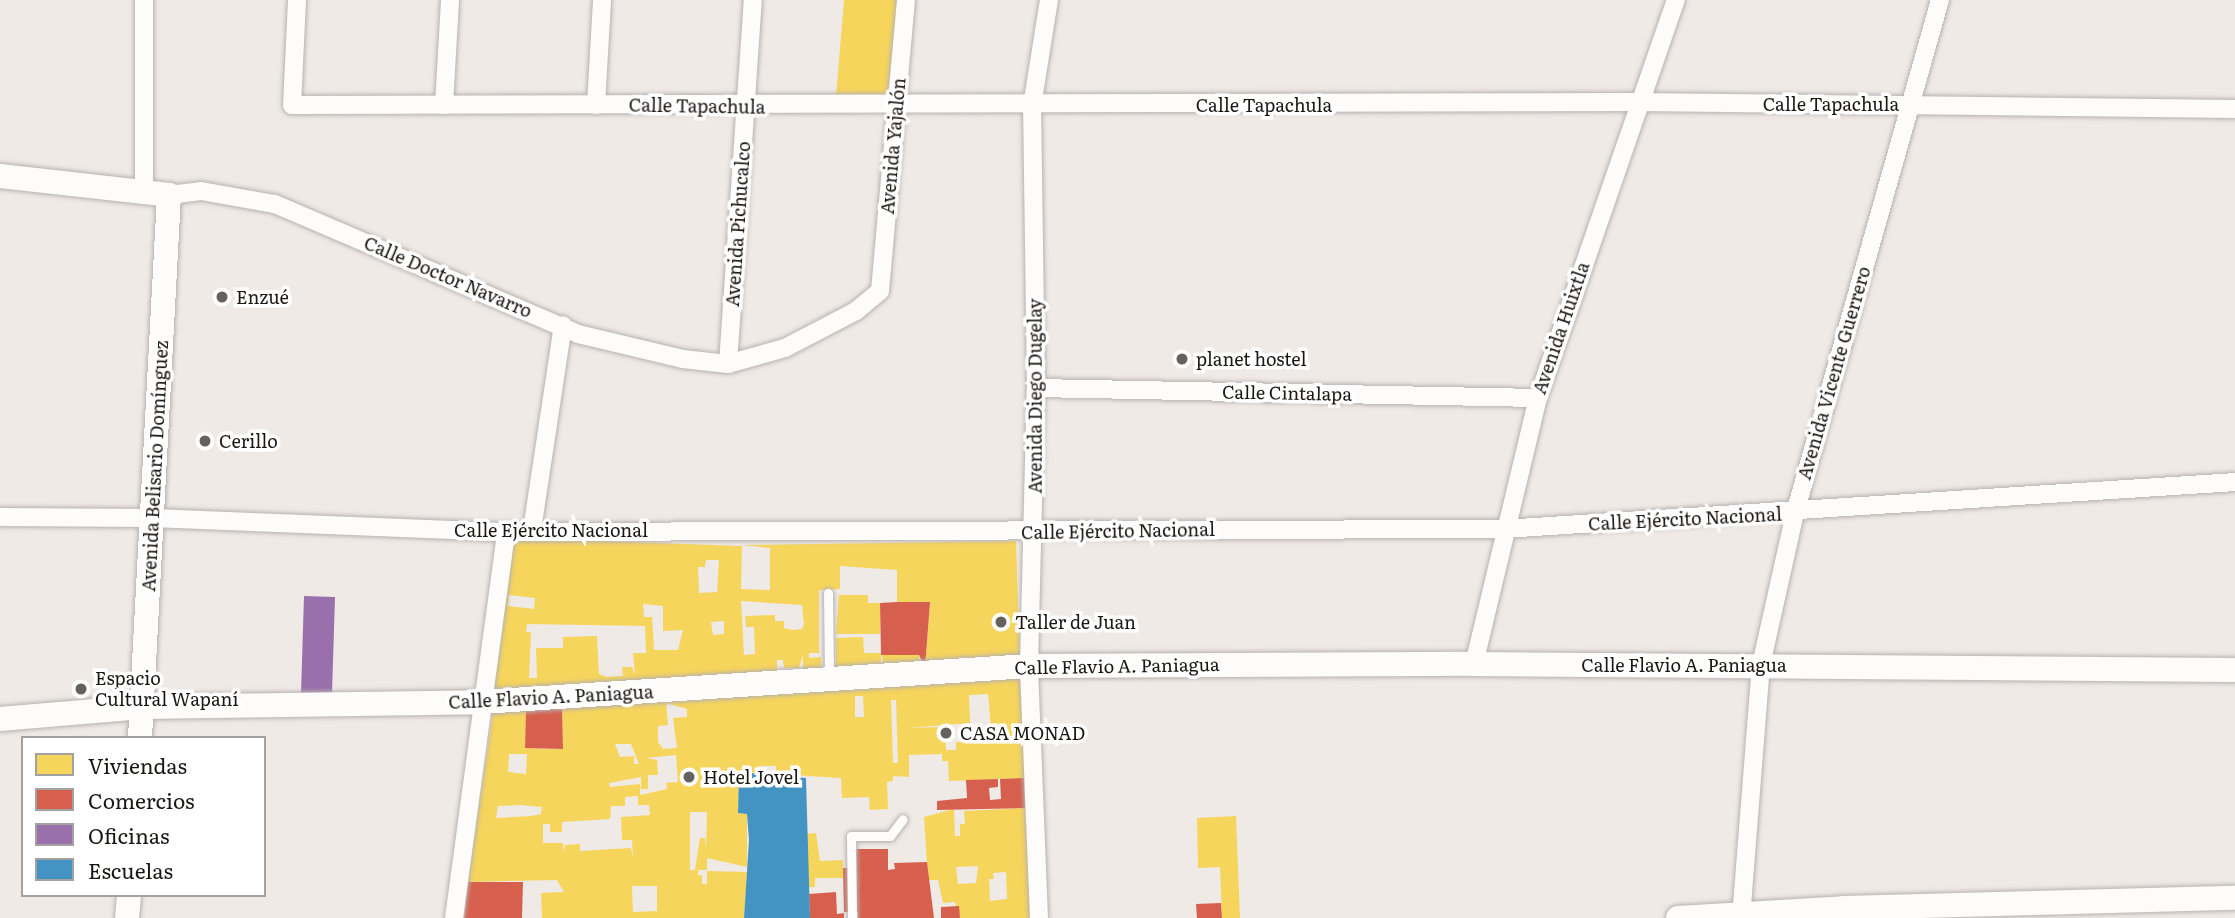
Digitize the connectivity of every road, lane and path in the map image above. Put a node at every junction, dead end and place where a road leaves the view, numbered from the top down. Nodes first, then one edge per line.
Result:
1 (144, 0) edge
2 (297, 0) edge
3 (450, 0) edge
4 (602, 0) edge
5 (753, 0) edge
6 (906, 0) edge
7 (1049, 0) edge
8 (1676, 0) edge
9 (1940, 0) edge
10 (1638, 102) junction
11 (1908, 104) junction
12 (444, 105) junction
13 (596, 106) junction
14 (1032, 106) junction
15 (746, 107) junction
16 (897, 107) junction
17 (2235, 109) edge
18 (0, 176) edge
19 (144, 195) junction
20 (169, 195) junction
21 (880, 291) joint
22 (563, 325) junction
23 (728, 364) junction
24 (1036, 388) junction
25 (1538, 398) junction
26 (2235, 482) edge
27 (1795, 513) junction
28 (0, 517) edge
29 (152, 518) junction
30 (1503, 529) junction
31 (532, 530) junction
32 (506, 532) junction
33 (1034, 533) junction
34 (828, 593) dead end
35 (1474, 664) junction
36 (1761, 665) junction
37 (1028, 666) junction
38 (2235, 670) edge
39 (829, 680) junction
40 (482, 702) junction
41 (142, 708) junction
42 (0, 719) edge
43 (140, 736) edge
44 (903, 819) dead end
45 (129, 897) edge
46 (2235, 898) edge
47 (1741, 916) edge
48 (127, 918) edge
49 (454, 918) edge
50 (852, 918) edge
51 (1039, 918) edge
52 (1678, 918) edge

1 - 19 street
2 - 12 street, Calle Tapachula
3 - 12 street
4 - 13 street
5 - 15 street, Avenida Pichucalco
6 - 16 street, Avenida Yajalón
7 - 14 street, Avenida Diego Dugelay
8 - 10 street, Avenida Huixtla
9 - 11 street, Avenida Vicente Guerrero
10 - 11 street, Calle Tapachula
10 - 14 street, Calle Tapachula
10 - 25 street, Avenida Huixtla
11 - 17 street, Calle Tapachula
11 - 27 street, Avenida Vicente Guerrero
12 - 13 street, Calle Tapachula
13 - 15 street, Calle Tapachula
14 - 16 street, Calle Tapachula
14 - 24 street, Avenida Diego Dugelay
15 - 16 street, Calle Tapachula
15 - 23 street, Avenida Pichucalco
16 - 21 street, Avenida Yajalón
18 - 19 street, Calle Doctor Navarro
19 - 20 street, Calle Doctor Navarro
20 - 22 street, Calle Doctor Navarro
20 - 29 street, Avenida Belisario Domínguez
21 - 23 street, Calle Doctor Navarro
22 - 23 street, Calle Doctor Navarro
22 - 31 street
24 - 25 street, Calle Cintalapa
24 - 33 street, Avenida Diego Dugelay
25 - 30 street, Avenida Huixtla
26 - 27 street, Calle Ejército Nacional
27 - 30 street, Calle Ejército Nacional
27 - 36 street, Avenida Vicente Guerrero
28 - 29 street, Calle Ejército Nacional
29 - 32 street, Calle Ejército Nacional
29 - 41 street, Avenida Belisario Domínguez
30 - 33 street, Calle Ejército Nacional
30 - 35 street, Avenida Huixtla
31 - 32 street, Calle Ejército Nacional
31 - 33 street, Calle Ejército Nacional
32 - 40 street
33 - 37 street, Avenida Diego Dugelay
34 - 39 lane
35 - 36 street, Calle Flavio A. Paniagua
35 - 37 street, Calle Flavio A. Paniagua
36 - 38 street, Calle Flavio A. Paniagua
36 - 47 street, Avenida Vicente Guerrero
37 - 39 street, Calle Flavio A. Paniagua
37 - 51 street, Avenida Diego Dugelay
39 - 40 street, Calle Flavio A. Paniagua
40 - 41 street, Calle Flavio A. Paniagua
40 - 49 street
41 - 42 street, Calle Flavio A. Paniagua
41 - 43 street, Avenida Belisario Domínguez
44 - 50 lane
45 - 48 street
46 - 47 street
47 - 52 street

